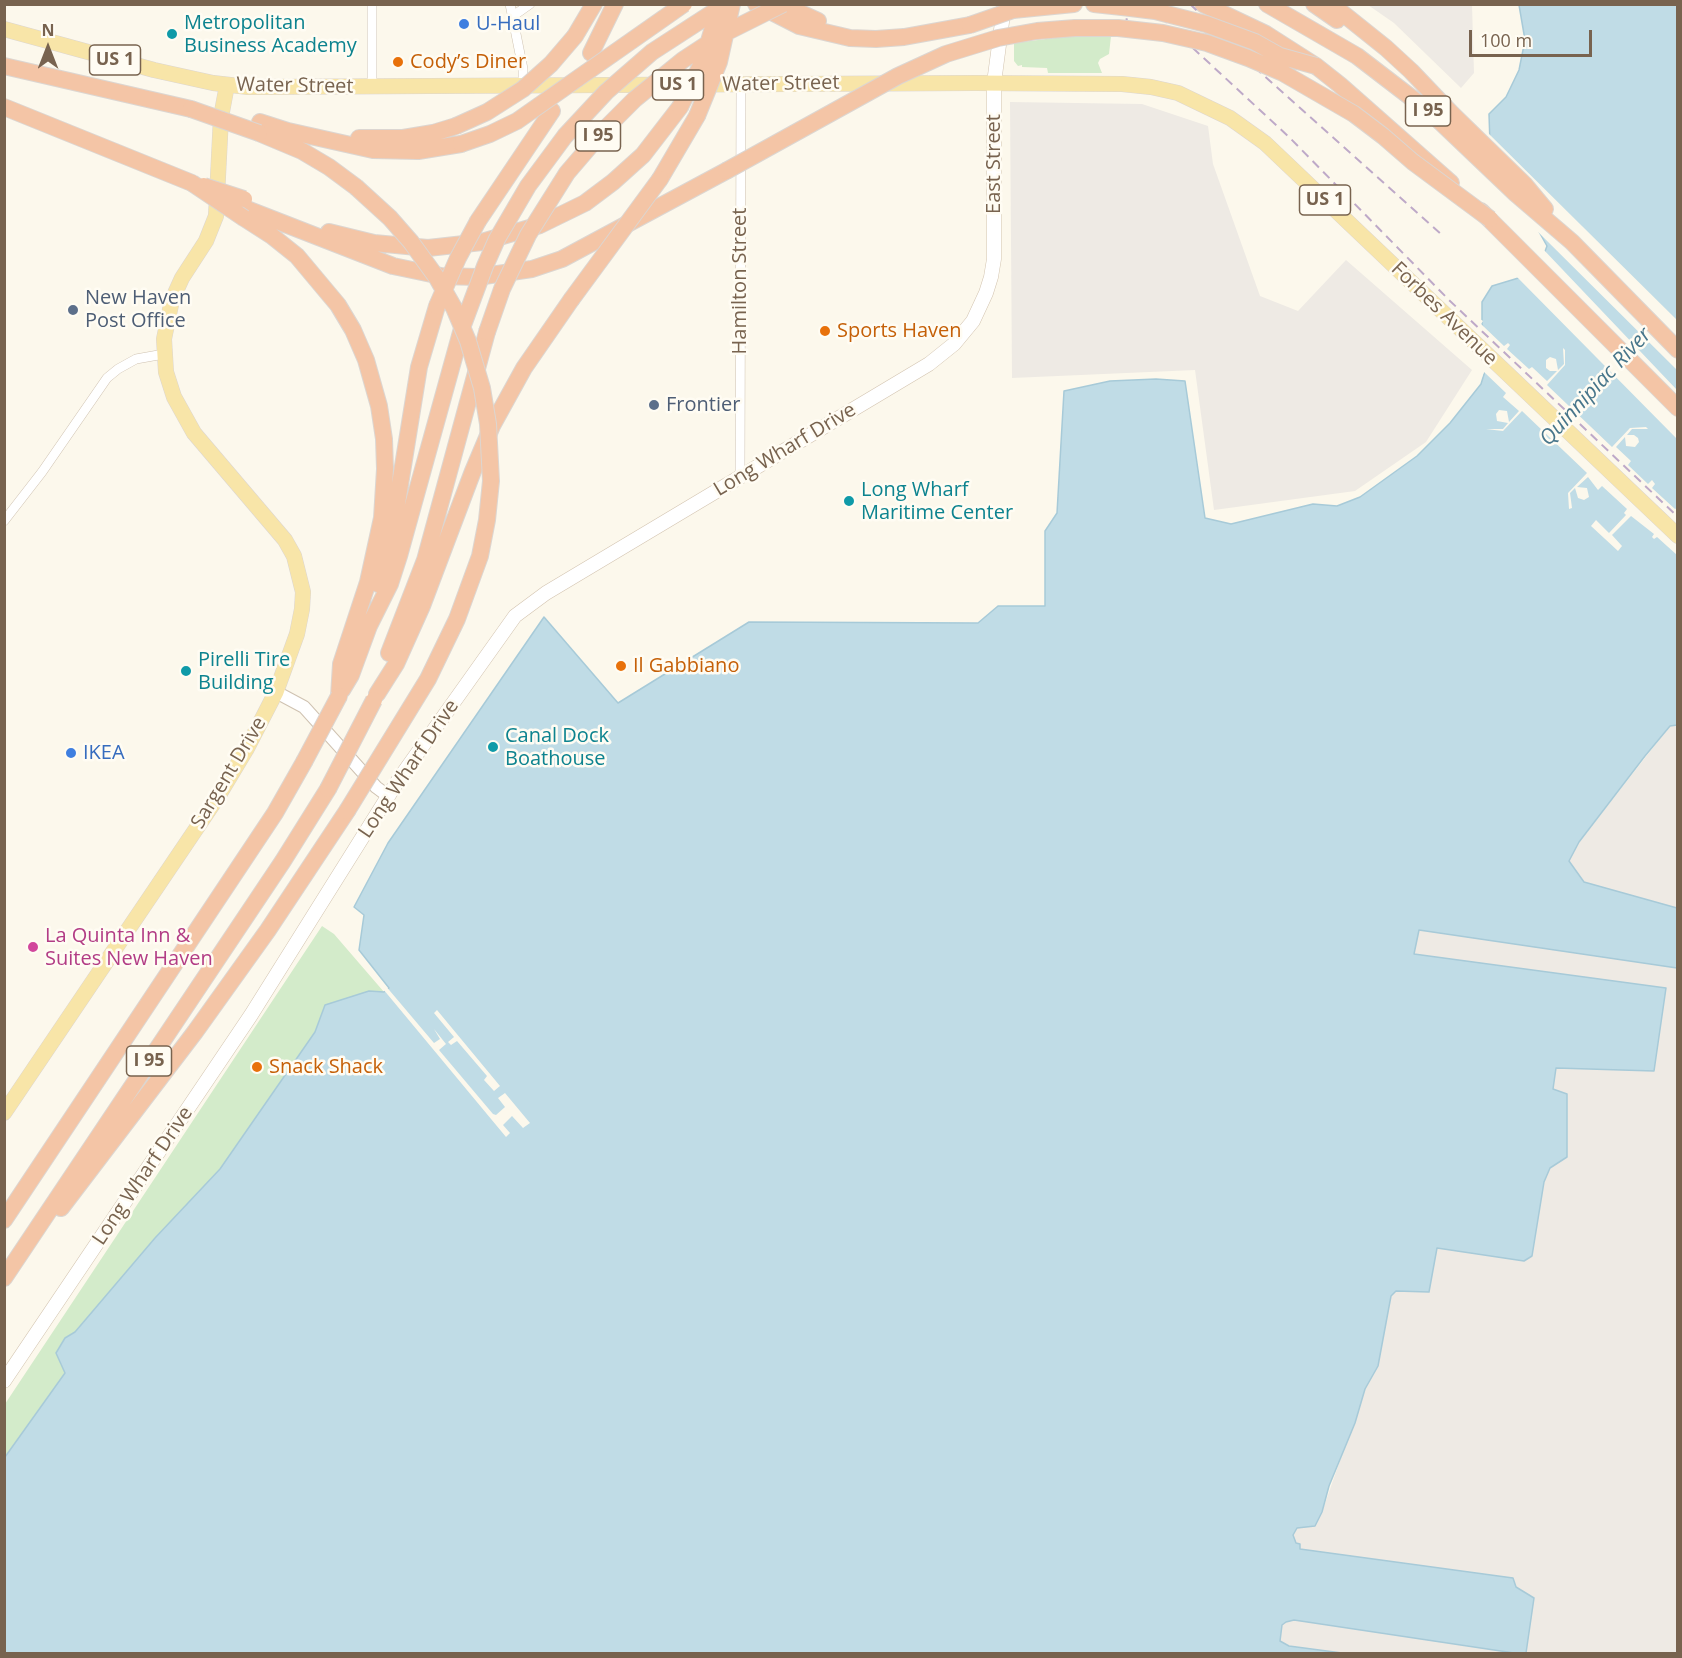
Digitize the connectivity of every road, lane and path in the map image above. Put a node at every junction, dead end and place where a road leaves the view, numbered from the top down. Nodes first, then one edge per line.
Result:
1 (372, 4) edge
2 (510, 4) edge
3 (530, 4) edge
4 (594, 4) edge
5 (615, 4) edge
6 (684, 4) edge
7 (720, 4) edge
8 (726, 4) edge
9 (732, 4) edge
10 (756, 4) edge
11 (782, 4) edge
12 (1074, 4) edge
13 (1094, 4) edge
14 (1203, 4) edge
15 (1267, 4) edge
16 (1314, 4) edge
17 (1331, 4) edge
18 (1009, 7) edge
19 (513, 16) junction
20 (970, 21) junction
21 (4, 29) edge
22 (4, 66) edge
23 (1316, 66) junction
24 (994, 83) junction
25 (741, 85) junction
26 (226, 86) junction
27 (523, 86) junction
28 (372, 87) junction
29 (1202, 103) joint
30 (4, 107) edge
31 (1452, 114) junction
32 (260, 128) junction
33 (244, 208) junction
34 (1491, 219) junction
35 (1572, 242) junction
36 (973, 321) joint
37 (1677, 350) edge
38 (164, 354) junction
39 (1677, 408) edge
40 (740, 477) junction
41 (4, 520) edge
42 (1677, 536) edge
43 (369, 626) junction
44 (346, 669) junction
45 (276, 692) junction
46 (376, 697) junction
47 (388, 796) junction
48 (4, 1113) edge
49 (4, 1220) edge
50 (16, 1262) junction
51 (4, 1278) edge
52 (4, 1381) edge

1 - 28 street
2 - 19 street
3 - 19 street
4 - 32 highway, bridge
5 - 43 highway, bridge
6 - 32 highway, bridge
7 - 33 highway, bridge
8 - 43 highway, I 95, bridge
9 - 46 highway, bridge
10 - 20 highway
11 - 20 highway
11 - 46 highway, I 95, bridge
12 - 18 highway
13 - 23 highway, bridge
14 - 23 highway, I 95, bridge
15 - 35 highway, I 95
16 - 31 highway
17 - 31 highway
18 - 20 highway, bridge
18 - 24 main road, East Street
19 - 27 street
21 - 26 main road, Water Street / US 1
22 - 32 highway, bridge
23 - 34 highway, I 95, bridge
24 - 25 main road, Water Street / US 1
24 - 29 main road, Water Street / US 1
24 - 36 main road, East Street
25 - 27 main road, Water Street / US 1
25 - 40 street, Hamilton Street
26 - 28 main road, Water Street / US 1
26 - 38 main road, Sargent Drive
27 - 28 main road, Water Street / US 1
29 - 42 main road, Forbes Avenue / US 1
30 - 33 highway, bridge
31 - 35 highway
32 - 50 highway, bridge
33 - 34 highway, bridge
33 - 44 highway
34 - 39 highway, I 95
35 - 37 highway, I 95
36 - 40 main road, Long Wharf Drive
38 - 41 street
38 - 45 main road, Sargent Drive
40 - 47 main road, Long Wharf Drive
43 - 44 highway, I 95
44 - 49 highway, I 95, bridge
45 - 47 street
45 - 48 main road, Sargent Drive
46 - 50 highway, I 95, bridge
47 - 52 main road, Long Wharf Drive
50 - 51 highway, I 95

